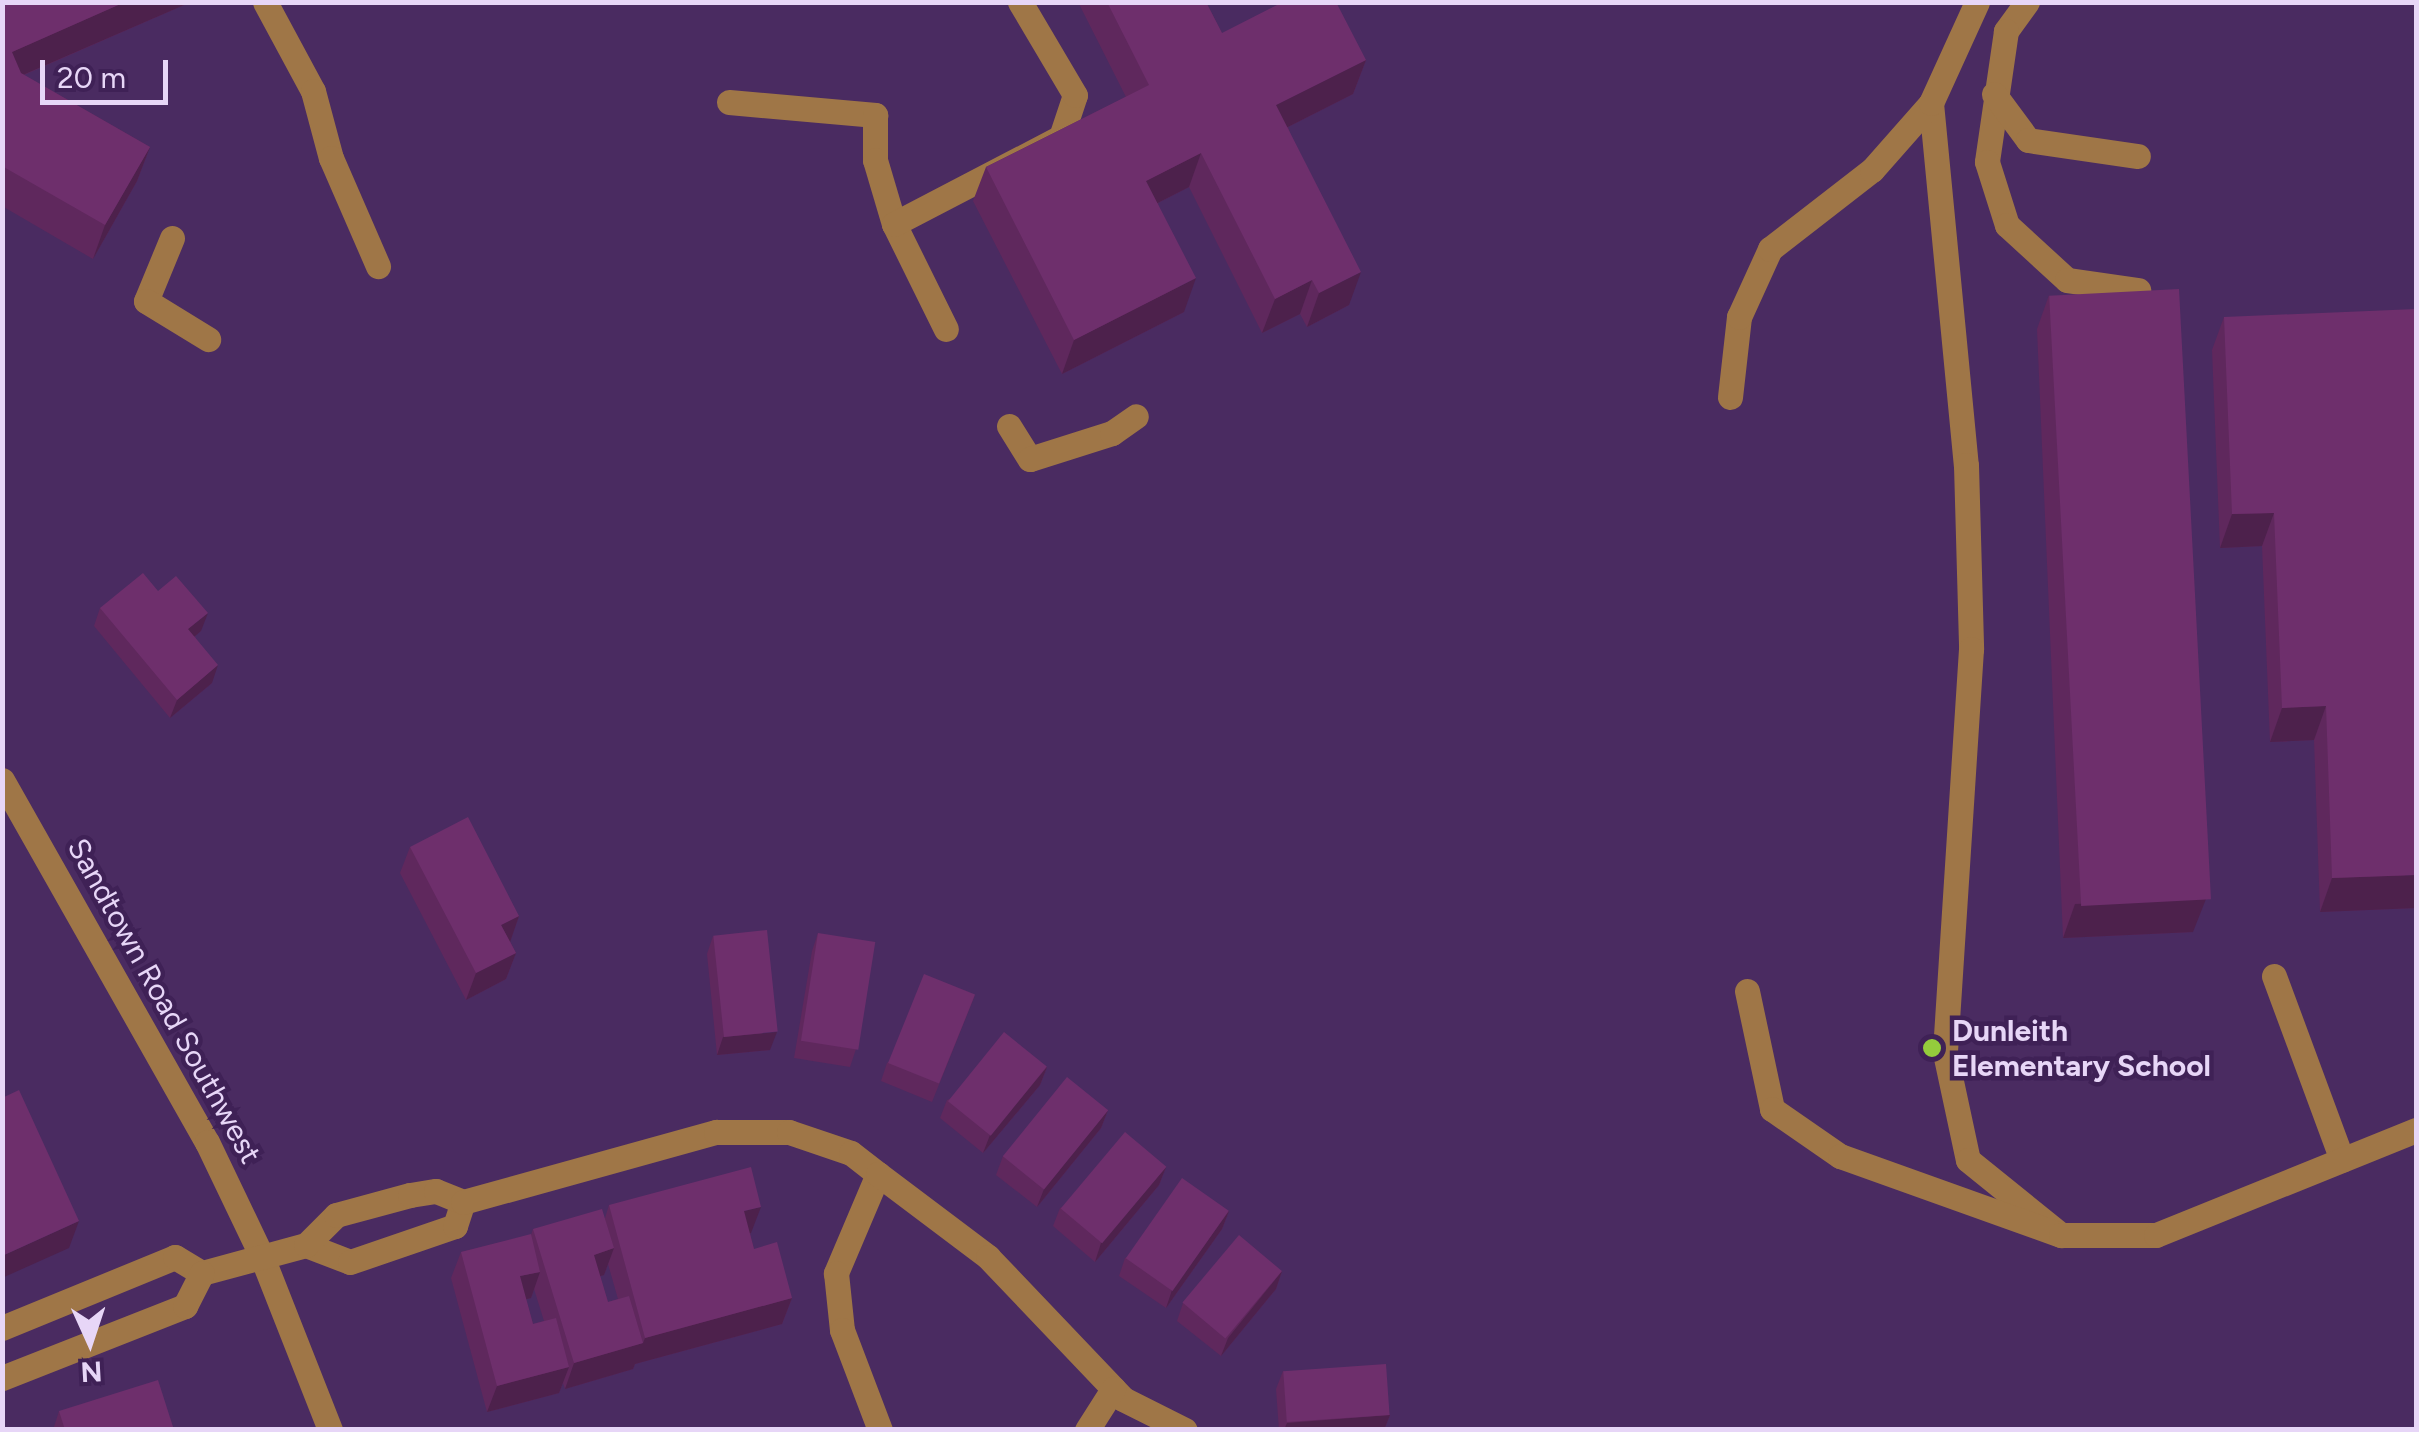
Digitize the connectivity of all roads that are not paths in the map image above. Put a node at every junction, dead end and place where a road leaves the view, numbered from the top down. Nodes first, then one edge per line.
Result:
1 (265, 2) edge
2 (1020, 2) edge
3 (1977, 2) edge
4 (2027, 2) edge
5 (1994, 94) junction
6 (728, 102) dead end
7 (1931, 103) junction
8 (2138, 156) dead end
9 (894, 224) junction
10 (172, 238) dead end
11 (378, 266) dead end
12 (2138, 290) edge
13 (946, 329) dead end
14 (208, 338) dead end
15 (1730, 397) dead end
16 (1136, 416) dead end
17 (1009, 426) dead end
18 (2, 780) edge
19 (2274, 976) dead end
20 (1747, 991) dead end
21 (2416, 1130) edge
22 (2342, 1160) junction
23 (878, 1174) junction
24 (384, 1202) junction
25 (463, 1202) junction
26 (2061, 1235) junction
27 (306, 1245) junction
28 (398, 1245) junction
29 (262, 1257) junction
30 (202, 1272) junction
31 (95, 1290) junction
32 (2, 1328) edge
33 (116, 1332) junction
34 (2, 1378) edge
35 (1113, 1389) junction
36 (330, 1430) edge
37 (880, 1430) edge
38 (1087, 1430) edge
39 (1185, 1430) edge

1 - 11 street
2 - 9 street
3 - 7 street
4 - 5 street
5 - 8 street
5 - 12 street
6 - 9 street
7 - 15 street
7 - 26 street
9 - 13 street
10 - 14 street
16 - 17 street
18 - 29 street, Sandtown Road Southwest
19 - 22 street
20 - 26 street
21 - 22 street
22 - 26 street
23 - 25 street
23 - 35 street
23 - 37 street
24 - 25 street
24 - 27 street
24 - 28 street
25 - 28 street
27 - 28 street
27 - 29 street
29 - 30 street
29 - 36 street, Sandtown Road Southwest
30 - 31 street
30 - 33 street
31 - 32 street
31 - 33 street
33 - 34 street
35 - 38 street
35 - 39 street

